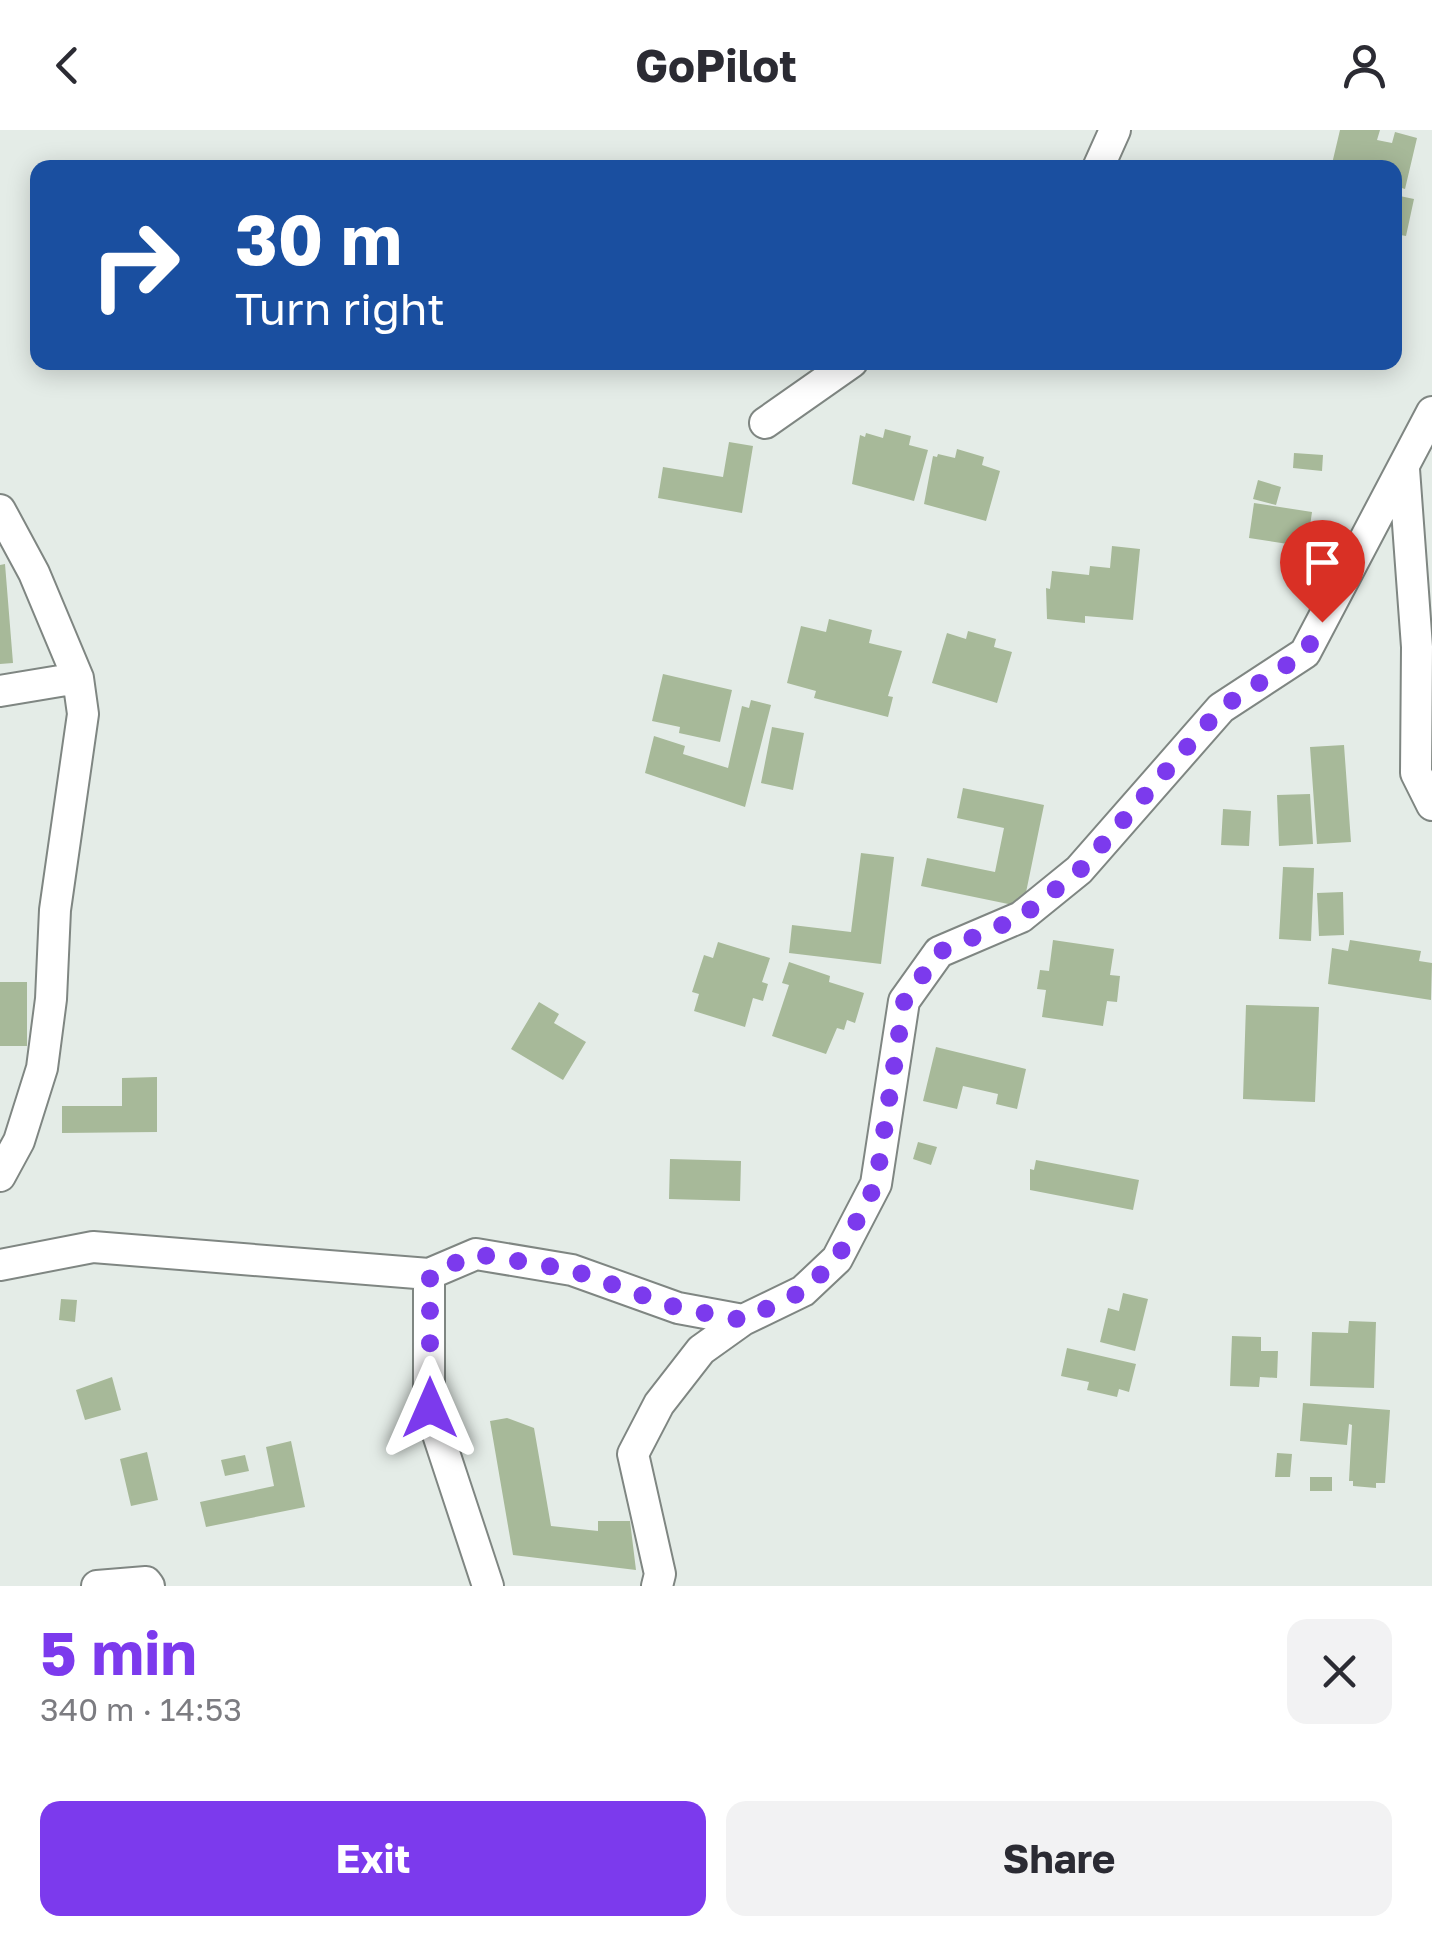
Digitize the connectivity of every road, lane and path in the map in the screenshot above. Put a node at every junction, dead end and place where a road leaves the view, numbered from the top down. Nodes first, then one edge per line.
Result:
1 (1115, 130) edge
2 (1102, 160) edge
3 (841, 370) edge
4 (1432, 412) edge
5 (765, 423) dead end
6 (1404, 469) junction
7 (0, 510) edge
8 (78, 678) junction
9 (0, 691) edge
10 (1424, 698) edge
11 (1432, 805) edge
12 (0, 1176) edge
13 (0, 1265) edge
14 (430, 1274) junction
15 (743, 1320) junction
16 (96, 1586) edge
17 (149, 1586) edge
18 (488, 1586) edge
19 (658, 1586) edge

1 - 2 street
3 - 5 street
4 - 6 street
6 - 10 street
6 - 15 street
7 - 8 street
8 - 9 street
8 - 12 street
10 - 11 street
13 - 14 street
14 - 15 street
14 - 18 street
15 - 19 street
16 - 17 street

